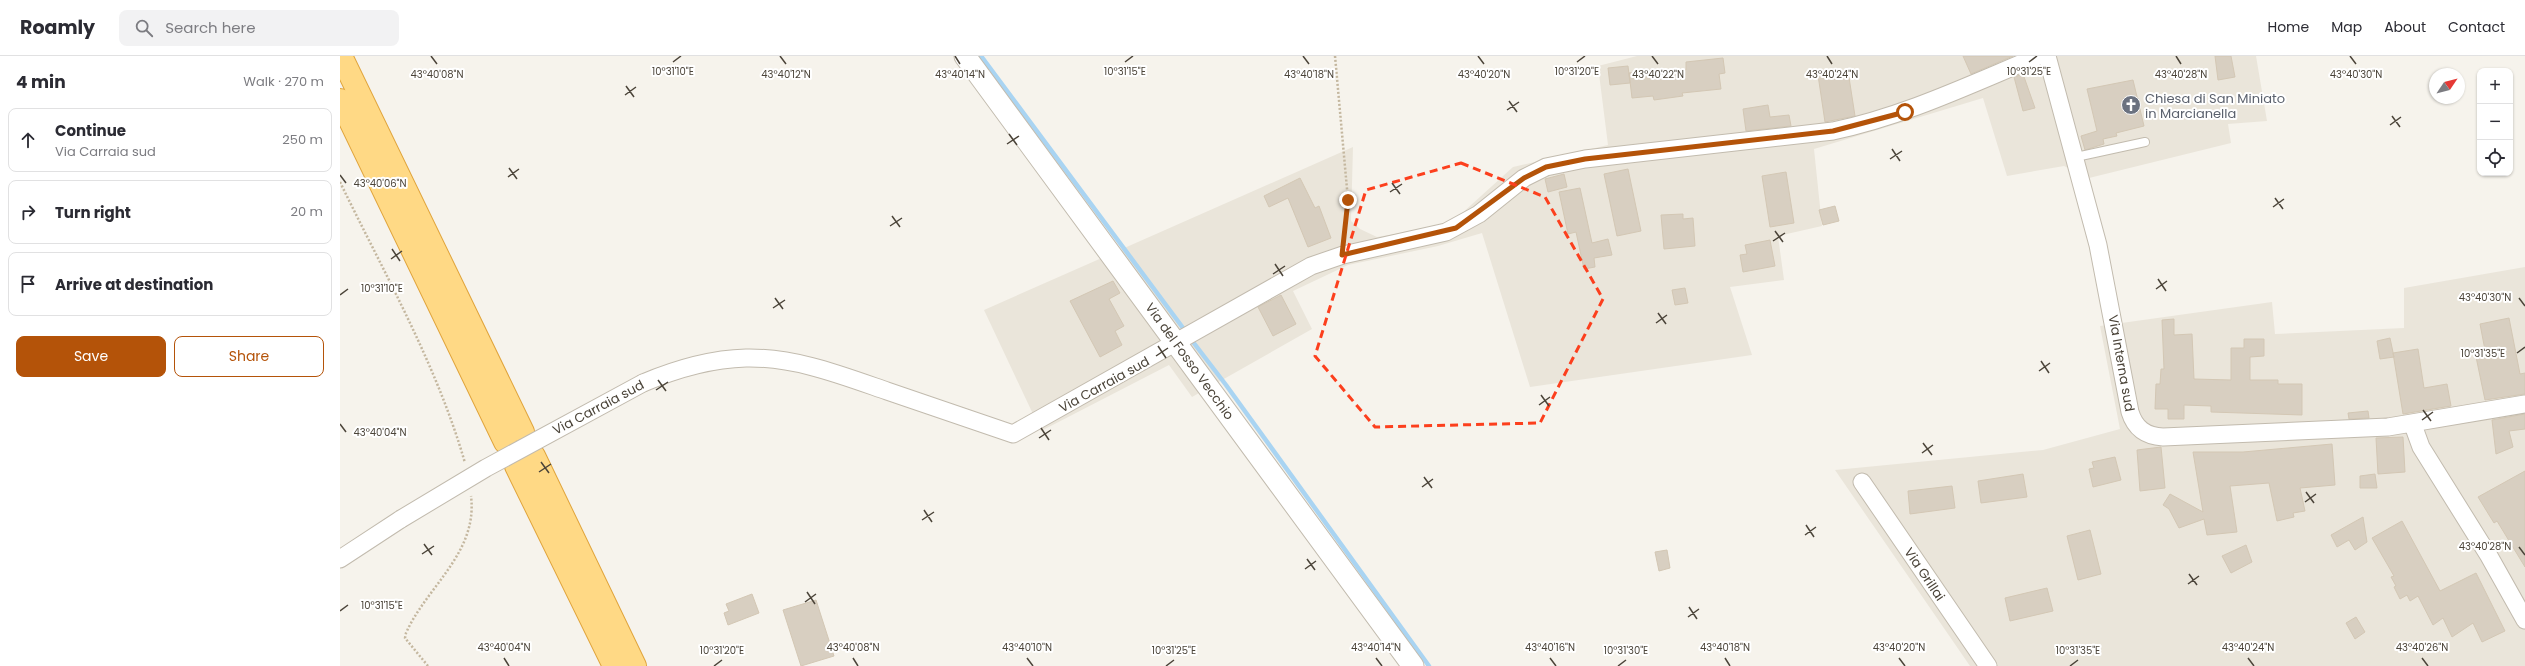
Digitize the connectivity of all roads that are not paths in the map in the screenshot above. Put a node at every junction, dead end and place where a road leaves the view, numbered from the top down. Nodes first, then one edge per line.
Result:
1 (341, 56) edge
2 (965, 56) edge
3 (2039, 56) edge
4 (2047, 56) edge
5 (340, 100) edge
6 (2145, 142) dead end
7 (2076, 157) junction
8 (1184, 338) junction
9 (2525, 404) edge
10 (2412, 425) junction
11 (1862, 482) dead end
12 (340, 559) edge
13 (2525, 620) edge
14 (614, 666) edge
15 (635, 666) edge
16 (1413, 666) edge
17 (1988, 666) edge

1 - 5 highway
2 - 8 street, Via del Fosso Vecchio
3 - 8 street, Via Carraia sud
4 - 7 street, Via Interna sud
6 - 7 lane
7 - 10 street, Via Interna sud
8 - 12 street, Via Carraia sud, bridge
8 - 16 street, Via del Fosso Vecchio
9 - 10 street, Via Interna sud
10 - 13 street
11 - 17 street, Via Grillai
14 - 15 highway

